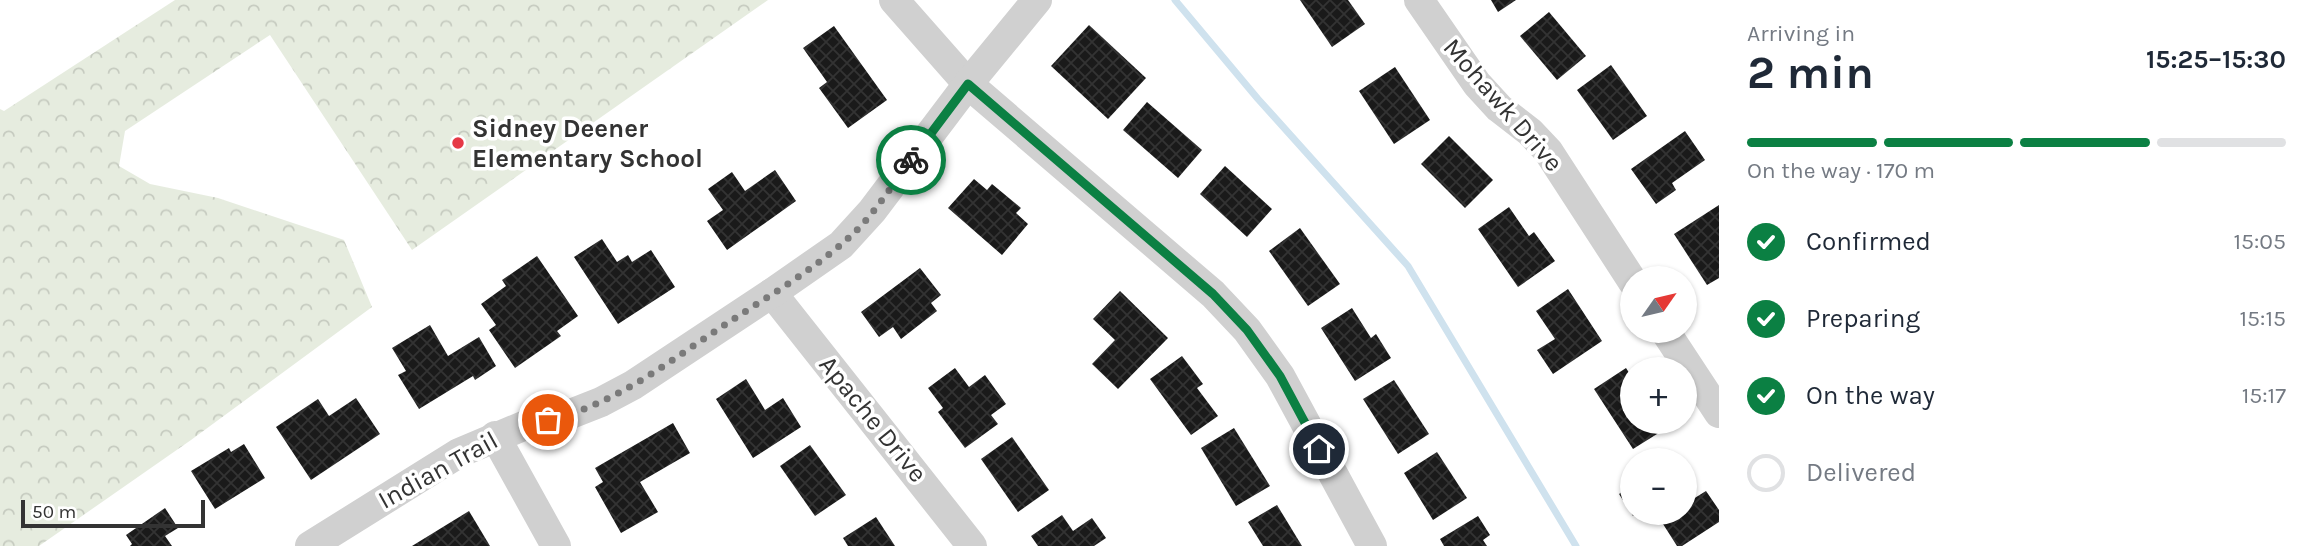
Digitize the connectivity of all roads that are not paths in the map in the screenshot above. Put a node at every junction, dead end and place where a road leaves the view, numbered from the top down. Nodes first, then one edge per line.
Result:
1 (894, 0) edge
2 (1037, 0) edge
3 (1419, 0) edge
4 (968, 84) junction
5 (1623, 266) edge
6 (772, 293) junction
7 (1673, 343) edge
8 (1719, 413) edge
9 (495, 436) junction
10 (310, 546) edge
11 (556, 546) edge
12 (972, 546) edge
13 (1372, 546) edge

1 - 4 street
2 - 4 street, Indian Trail
3 - 5 street, Mohawk Drive
4 - 6 street, Indian Trail
4 - 13 street
6 - 9 street, Indian Trail
6 - 12 street, Apache Drive
7 - 8 street
9 - 10 street, Indian Trail
9 - 11 street

